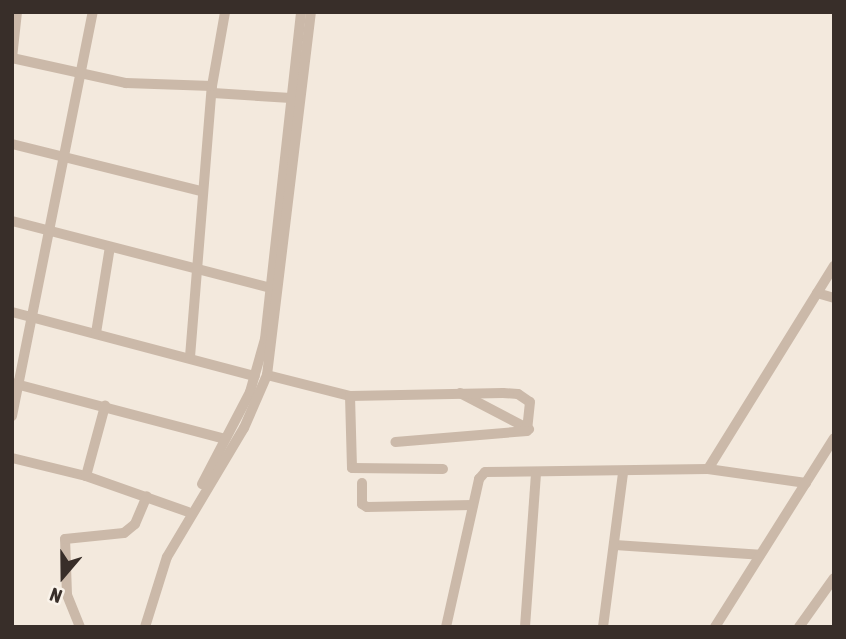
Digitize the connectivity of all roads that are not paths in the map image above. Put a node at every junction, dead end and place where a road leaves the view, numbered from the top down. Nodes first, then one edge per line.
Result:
1 (17, 12) edge
2 (93, 12) edge
3 (225, 12) edge
4 (302, 12) edge
5 (311, 12) edge
6 (12, 58) edge
7 (82, 76) junction
8 (212, 90) junction
9 (291, 98) junction
10 (12, 144) edge
11 (68, 158) junction
12 (201, 191) junction
13 (12, 220) edge
14 (51, 229) junction
15 (110, 247) junction
16 (834, 266) edge
17 (195, 270) junction
18 (272, 288) junction
19 (817, 293) junction
20 (834, 298) edge
21 (12, 312) edge
22 (32, 316) junction
23 (96, 333) junction
24 (190, 357) junction
25 (261, 375) junction
26 (15, 383) edge
27 (458, 391) junction
28 (350, 396) junction
29 (105, 406) junction
30 (12, 416) edge
31 (529, 429) junction
32 (834, 438) edge
33 (225, 439) junction
34 (396, 442) dead end
35 (12, 458) edge
36 (443, 469) dead end
37 (708, 469) junction
38 (536, 472) junction
39 (623, 472) junction
40 (86, 476) junction
41 (806, 483) junction
42 (362, 484) dead end
43 (147, 496) junction
44 (473, 505) junction
45 (188, 512) junction
46 (615, 545) junction
47 (760, 555) junction
48 (834, 578) edge
49 (80, 627) edge
50 (139, 627) edge
51 (145, 627) edge
52 (446, 627) edge
53 (525, 627) edge
54 (603, 627) edge
55 (715, 627) edge
56 (799, 627) edge

1 - 6 street
2 - 7 street
3 - 8 street
4 - 9 street
5 - 25 street
6 - 7 street
7 - 8 street
7 - 11 street
8 - 9 street
8 - 12 street
9 - 18 street
10 - 11 street
11 - 12 street
11 - 14 street
12 - 17 street
13 - 14 street
14 - 15 street
14 - 22 street
15 - 17 street
15 - 23 street
16 - 19 street
17 - 18 street
17 - 24 street
18 - 25 street
19 - 20 street
19 - 37 street
21 - 22 street
22 - 23 street
22 - 26 street
23 - 24 street
24 - 25 street
25 - 28 street
25 - 33 street
25 - 51 street
26 - 29 street
26 - 30 street
27 - 28 street
27 - 31 street
27 - 31 street
28 - 36 street
29 - 33 street
29 - 40 street
31 - 34 street
32 - 41 street
33 - 45 street
35 - 40 street
37 - 39 street
37 - 41 street
38 - 39 street
38 - 44 street
38 - 53 street
39 - 46 street
40 - 43 street
41 - 47 street
42 - 44 street
43 - 45 street
43 - 49 street
44 - 52 street
45 - 50 street
46 - 47 street
46 - 54 street
47 - 55 street
48 - 56 street

